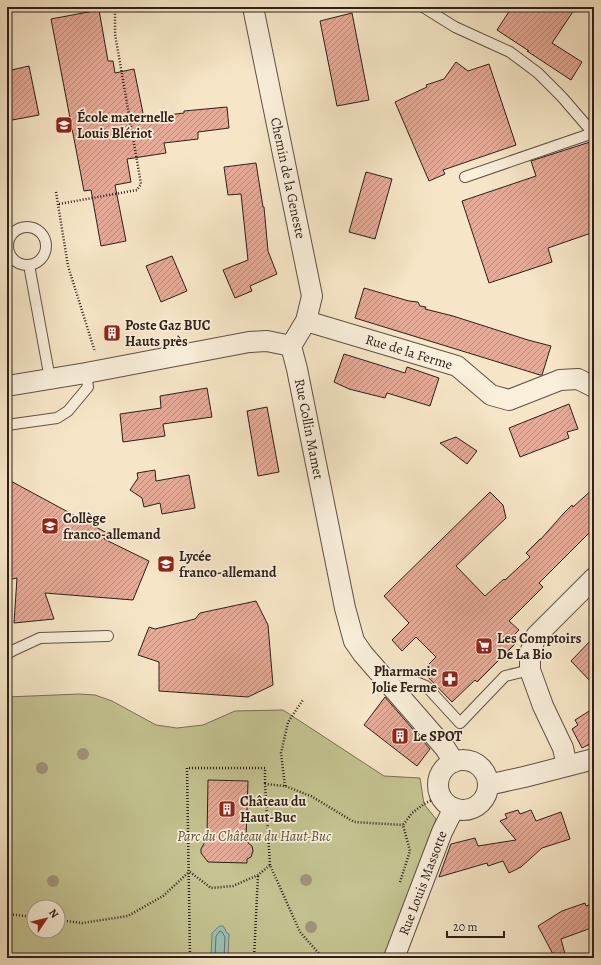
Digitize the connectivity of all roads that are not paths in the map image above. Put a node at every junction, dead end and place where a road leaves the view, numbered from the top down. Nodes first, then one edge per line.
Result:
1 (253, 7) edge
2 (423, 7) edge
3 (593, 132) edge
4 (465, 177) dead end
5 (29, 265) dead end
6 (306, 321) junction
7 (291, 346) junction
8 (92, 372) junction
9 (50, 379) junction
10 (7, 386) edge
11 (594, 386) edge
12 (7, 425) edge
13 (594, 578) edge
14 (108, 636) dead end
15 (7, 654) edge
16 (530, 670) junction
17 (387, 681) junction
18 (594, 759) edge
19 (454, 762) junction
20 (567, 766) junction
21 (488, 785) junction
22 (447, 801) junction
23 (394, 958) edge

1 - 6 street, Chemin de la Geneste
2 - 3 lane
3 - 4 lane
5 - 9 lane
6 - 7 street, Chemin de la Geneste
6 - 11 street, Rue de la Ferme
7 - 8 street
7 - 17 street, Rue Collin Mamet
8 - 9 street
8 - 12 lane
9 - 10 street
13 - 16 street
14 - 15 lane
16 - 17 lane
16 - 20 street
17 - 19 street, Rue Collin Mamet
18 - 20 street
19 - 21 street
19 - 22 street
20 - 21 street
21 - 22 street
22 - 23 street, Rue Louis Massotte

